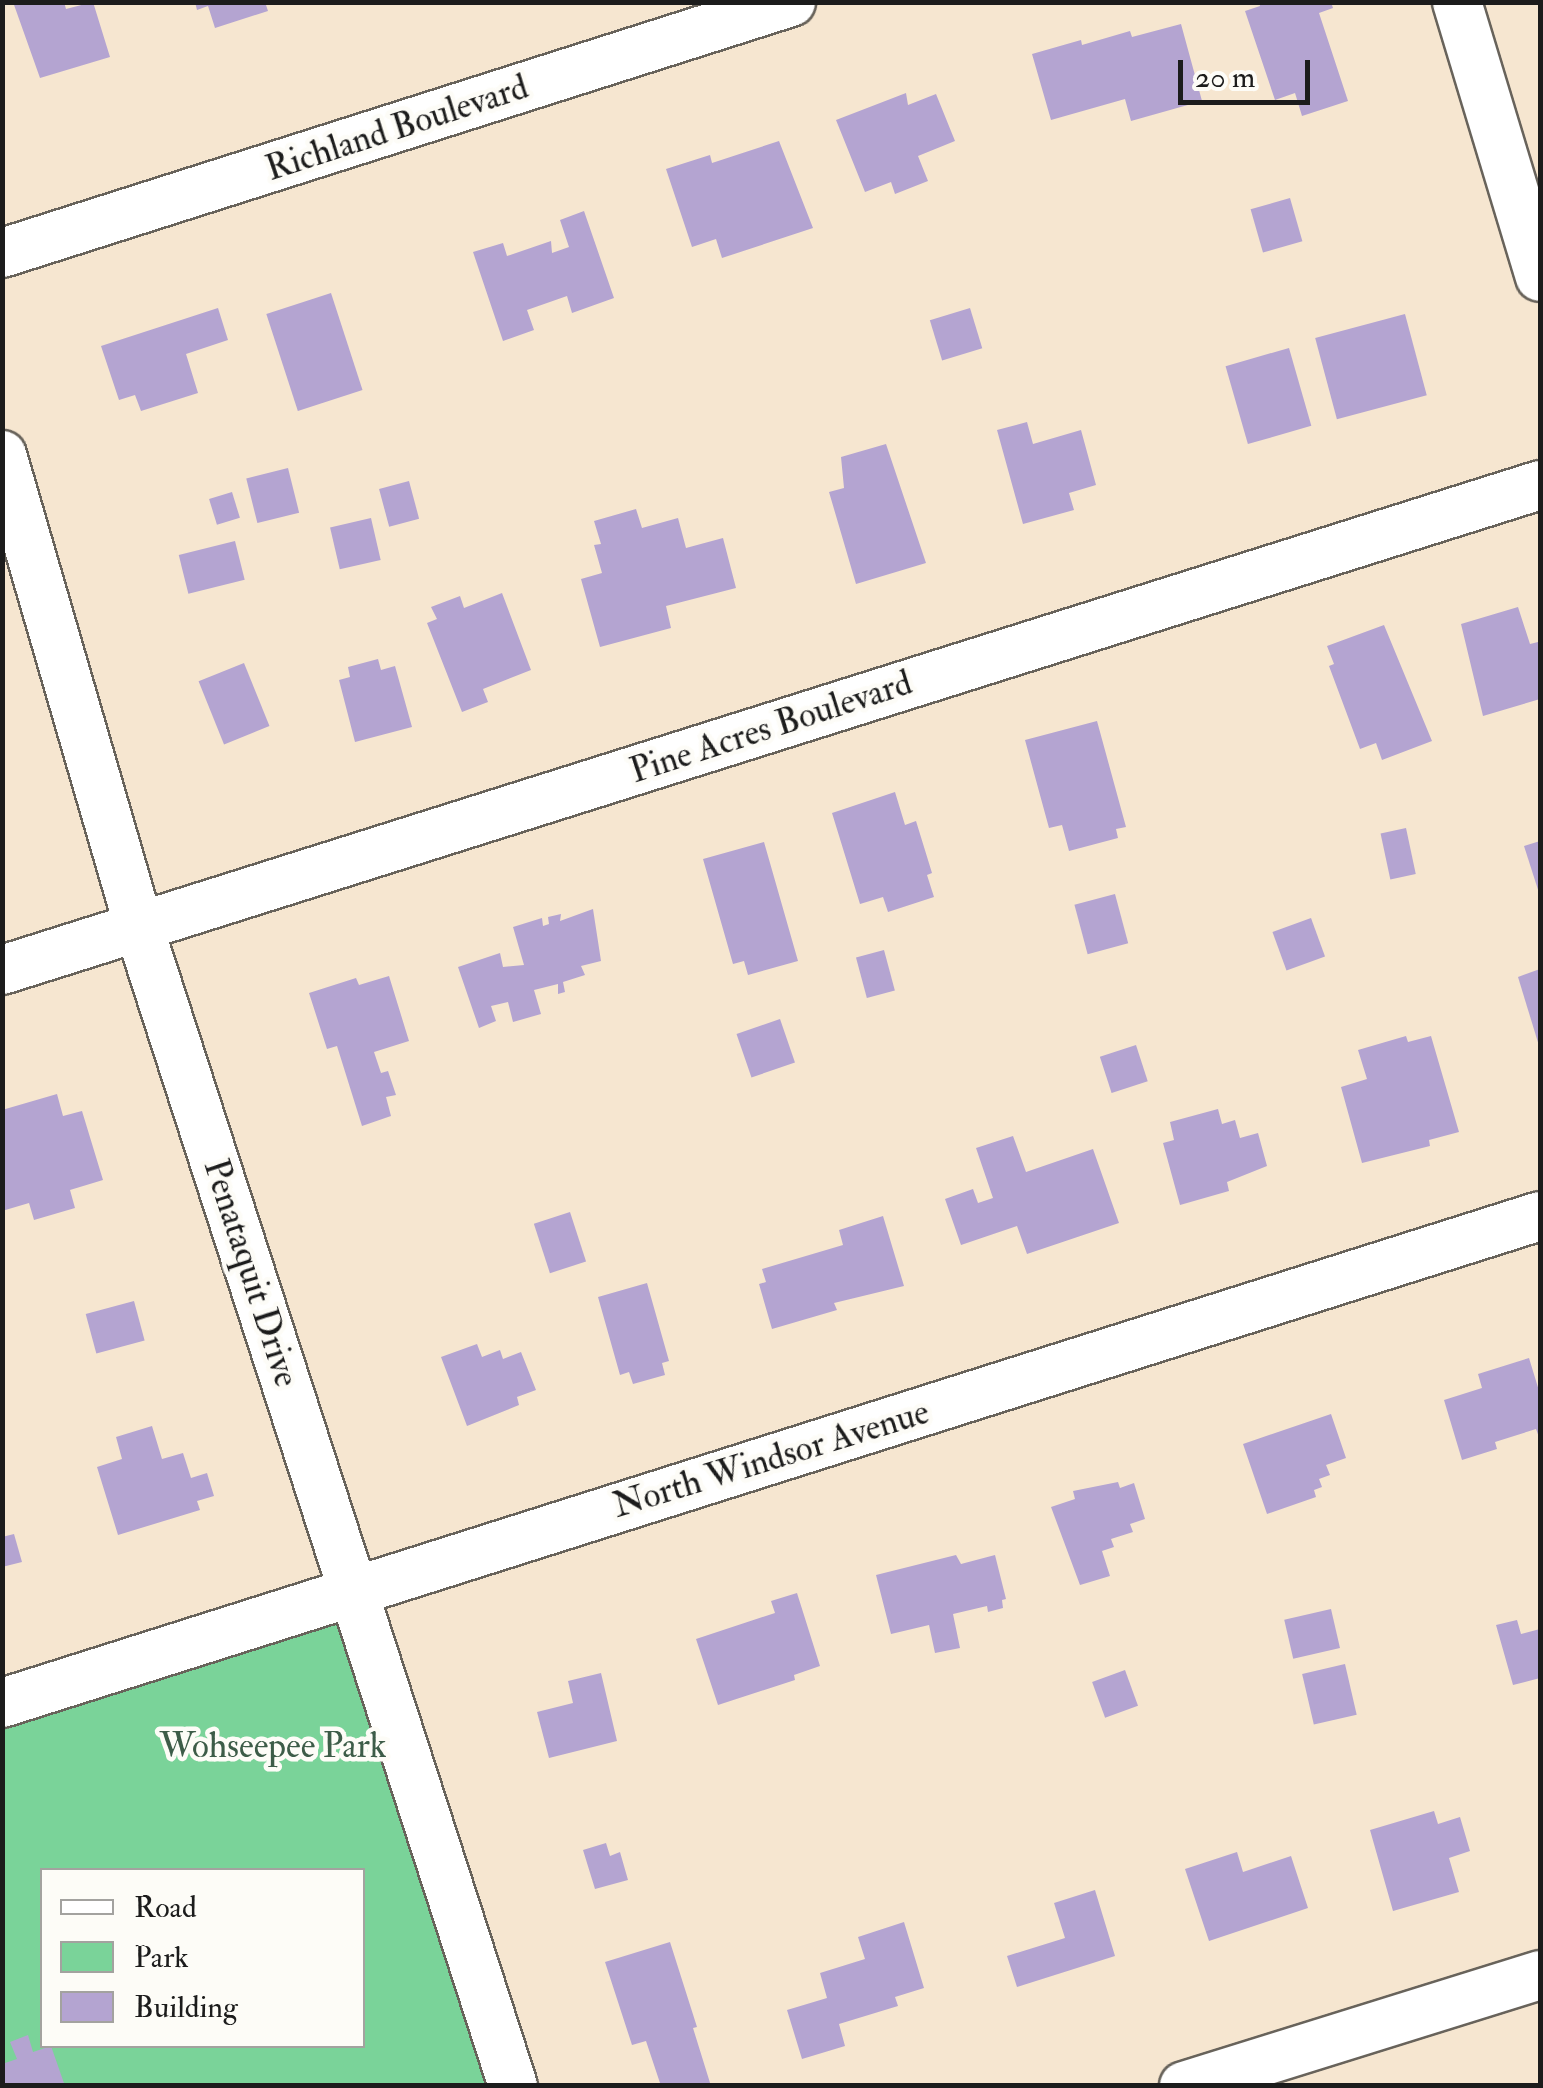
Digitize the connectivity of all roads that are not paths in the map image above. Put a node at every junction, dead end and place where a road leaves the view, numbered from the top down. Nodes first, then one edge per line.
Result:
1 (791, 2) edge
2 (1456, 2) edge
3 (2, 253) edge
4 (1540, 278) edge
5 (2, 455) edge
6 (1540, 484) edge
7 (138, 928) junction
8 (2, 970) edge
9 (1540, 1216) edge
10 (354, 1590) junction
11 (2, 1703) edge
12 (1540, 1974) edge
13 (514, 2086) edge
14 (1184, 2086) edge

1 - 3 street, Richland Boulevard
2 - 4 street
5 - 7 street, Penataquit Drive
6 - 7 street, Pine Acres Boulevard
7 - 8 street, Pine Acres Boulevard
7 - 10 street, Penataquit Drive
9 - 10 street, North Windsor Avenue
10 - 11 street, North Windsor Avenue
10 - 13 street, Penataquit Drive
12 - 14 street

